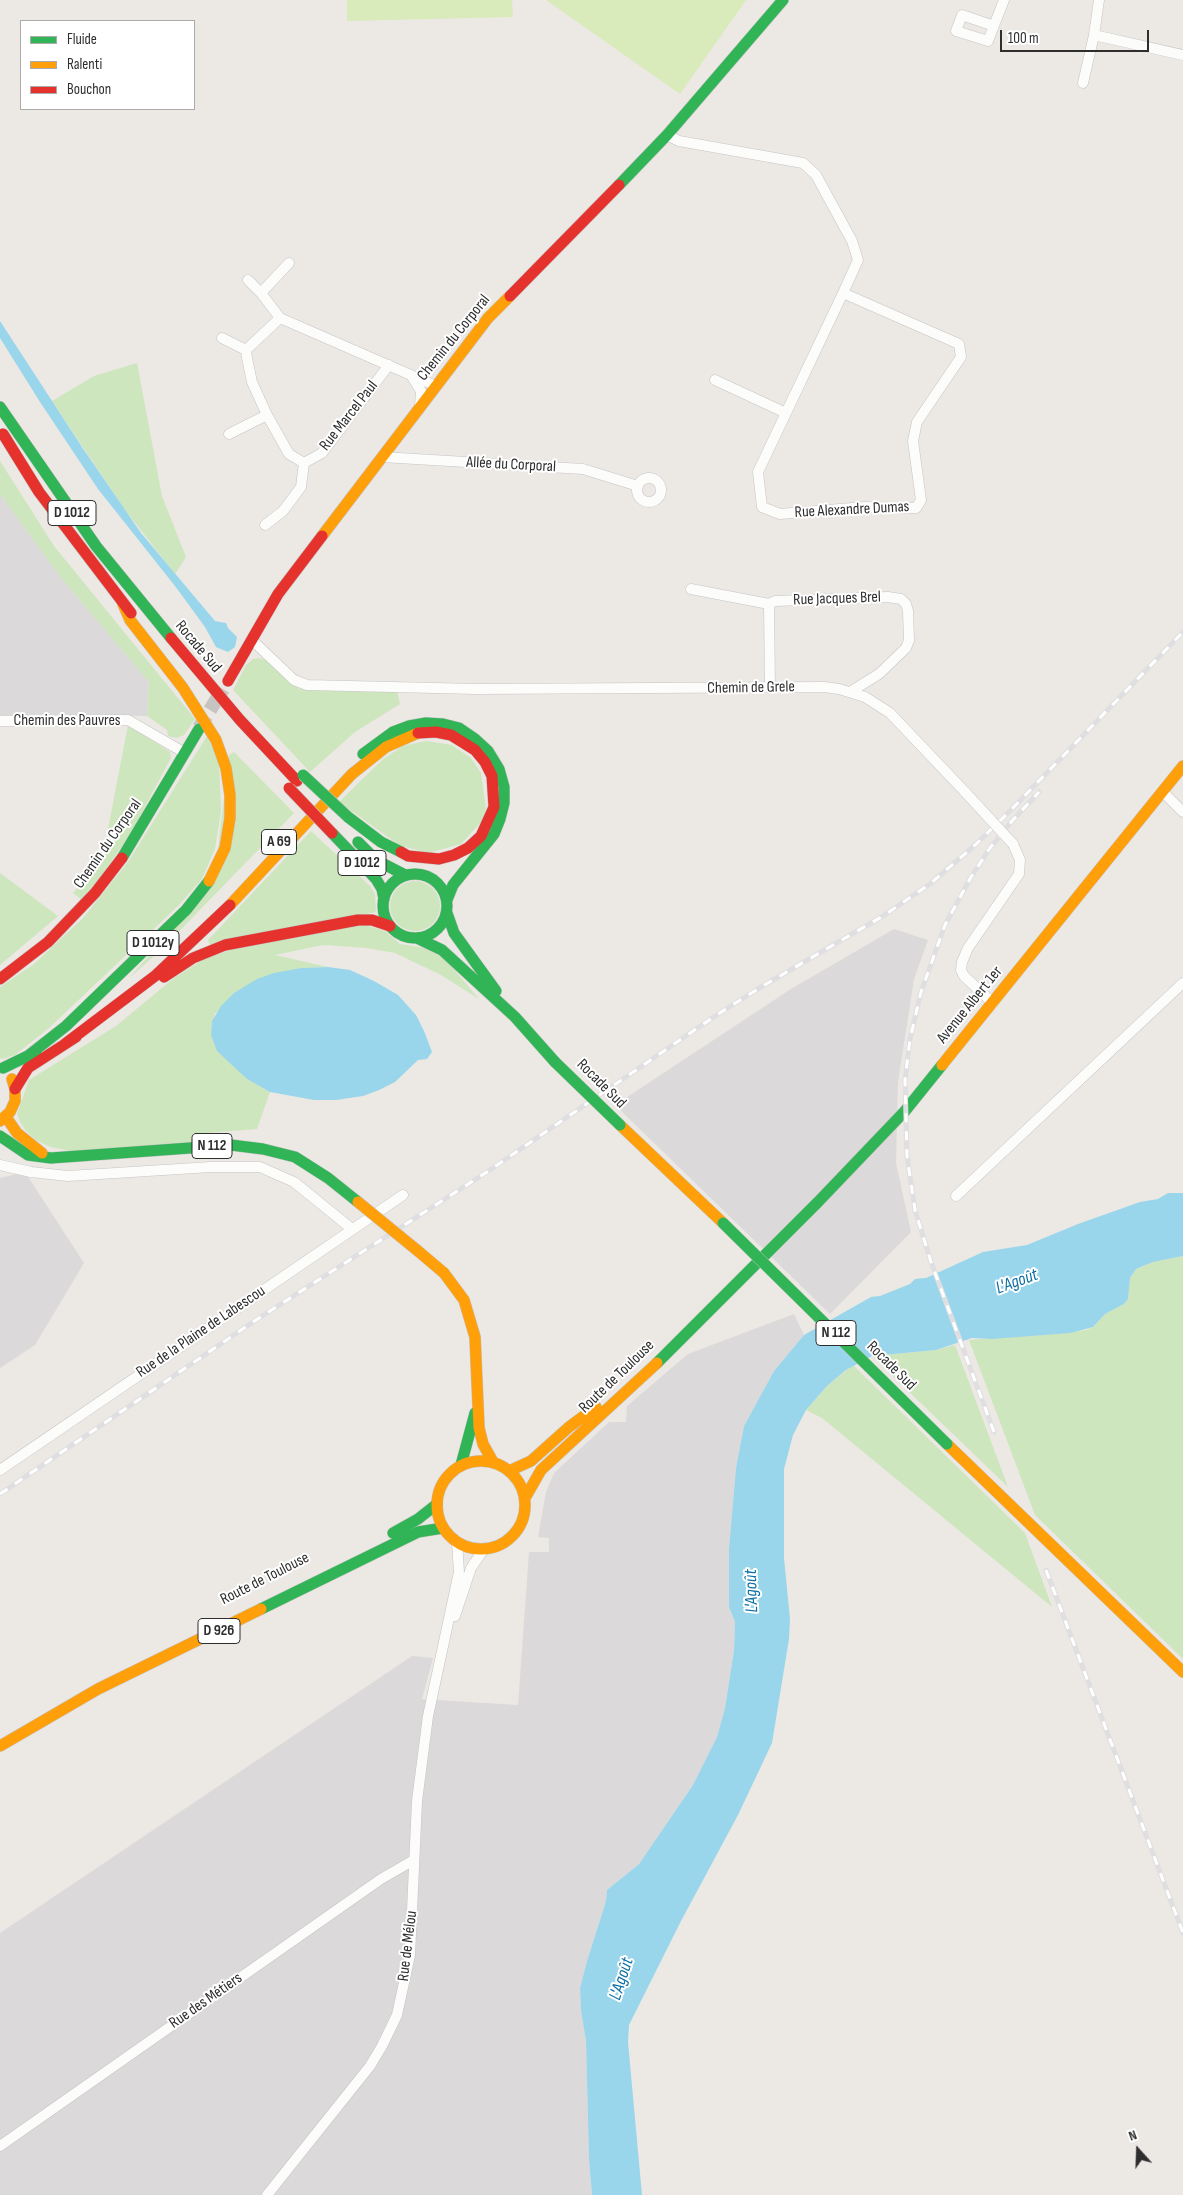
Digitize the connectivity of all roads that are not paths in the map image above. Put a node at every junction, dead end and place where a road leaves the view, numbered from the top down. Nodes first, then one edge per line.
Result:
1 (783, 0) edge
2 (1004, 0) edge
3 (1099, 0) edge
4 (994, 26) dead end
5 (1094, 35) junction
6 (1183, 55) edge
7 (1082, 83) dead end
8 (667, 135) junction
9 (289, 263) dead end
10 (248, 280) dead end
11 (261, 293) junction
12 (843, 293) junction
13 (280, 318) junction
14 (222, 338) dead end
15 (246, 350) junction
16 (389, 365) junction
17 (410, 374) junction
18 (715, 380) dead end
19 (436, 386) junction
20 (0, 408) edge
21 (420, 408) junction
22 (786, 413) junction
23 (267, 415) junction
24 (0, 429) edge
25 (229, 434) dead end
26 (382, 457) junction
27 (304, 463) junction
28 (638, 486) dead end
29 (265, 525) dead end
30 (691, 589) dead end
31 (123, 604) junction
32 (769, 604) junction
33 (252, 640) junction
34 (228, 681) tunnel mouth
35 (770, 688) junction
36 (850, 692) junction
37 (202, 696) dead end
38 (0, 720) edge
39 (199, 729) tunnel mouth
40 (242, 739) dead end
41 (185, 753) junction
42 (1183, 766) edge
43 (296, 781) junction
44 (1163, 792) junction
45 (1183, 812) edge
46 (344, 828) junction
47 (405, 876) junction
48 (384, 899) junction
49 (447, 900) junction
50 (447, 913) junction
51 (390, 926) junction
52 (417, 938) junction
53 (0, 979) edge
54 (1183, 983) edge
55 (993, 1002) junction
56 (515, 1017) junction
57 (65, 1044) junction
58 (24, 1059) junction
59 (2, 1067) edge
60 (15, 1089) junction
61 (3, 1119) edge
62 (0, 1136) edge
63 (51, 1158) junction
64 (0, 1165) edge
65 (403, 1195) dead end
66 (956, 1196) dead end
67 (352, 1229) junction
68 (768, 1251) joint
69 (672, 1346) junction
70 (477, 1406) junction
71 (493, 1462) junction
72 (461, 1465) junction
73 (0, 1470) edge
74 (509, 1471) junction
75 (524, 1498) junction
76 (437, 1504) junction
77 (443, 1528) junction
78 (457, 1542) junction
79 (484, 1549) junction
80 (442, 1655) junction
81 (1183, 1672) edge
82 (0, 1734) edge
83 (0, 1746) edge
84 (414, 1860) junction
85 (0, 2146) edge
86 (267, 2195) edge

1 - 8 main road, Chemin du Corporal
2 - 4 street
3 - 5 street
5 - 6 street
5 - 7 street
8 - 12 street, Rue Alexandre Dumas
8 - 19 main road, Chemin du Corporal
9 - 11 street
10 - 11 street
11 - 13 street
12 - 22 street, Rue Alexandre Dumas
12 - 22 street, Rue Alexandre Dumas
13 - 15 street
13 - 16 street
14 - 15 street
15 - 23 street, Rue Marcel Paul
16 - 17 street
16 - 27 street, Rue Marcel Paul
17 - 19 street
17 - 21 street
18 - 22 street
19 - 21 main road, Chemin du Corporal
20 - 43 main road, Rocade Sud / D 1012
21 - 26 main road, Chemin du Corporal
23 - 25 street
23 - 27 street, Rue Marcel Paul
24 - 31 main road, Rocade Sud / D 1012
26 - 28 street, Allée du Corporal
26 - 33 main road, Chemin du Corporal
27 - 29 street, Rue Marcel Paul
30 - 32 street, Rue Jacques Brel
31 - 37 main road, Rocade Sud
31 - 58 main road, D 1012y
32 - 35 street
32 - 36 street, Rue Jacques Brel
33 - 34 main road, Chemin du Corporal
33 - 35 street, Chemin de Grele
35 - 36 street, Chemin de Grele
36 - 55 street, Chemin de Grele, bridge
38 - 41 street, Chemin des Pauvres
39 - 41 main road, Chemin du Corporal
40 - 43 main road, Rocade Sud / D 1012
41 - 53 main road, Chemin du Corporal
42 - 44 main road, Avenue Albert 1er
43 - 46 main road, Rocade Sud / D 1012
44 - 45 street
44 - 55 main road, Avenue Albert 1er
46 - 47 main road, Rocade Sud / D 1012
46 - 48 main road, Rocade Sud / D 1012
46 - 57 main road, A 69
47 - 48 main road
47 - 49 main road
48 - 51 main road
49 - 50 main road
49 - 58 main road, A 69
50 - 52 main road
50 - 56 main road, Rocade Sud
51 - 52 main road
51 - 57 main road
52 - 56 main road, Rocade Sud
54 - 66 street
55 - 68 main road, Avenue Albert 1er
56 - 81 main road, Rocade Sud / N 112, bridge
57 - 60 main road
58 - 59 main road
59 - 60 main road
60 - 61 main road
61 - 63 main road
62 - 63 main road, N 112
63 - 70 main road, N 112, bridge
64 - 67 street
65 - 67 street, Rue de la Plaine de Labescou
67 - 73 street, Rue de la Plaine de Labescou
68 - 69 main road, Route de Toulouse
69 - 74 main road, Route de Toulouse
69 - 75 main road, Route de Toulouse
70 - 71 main road, N 112
70 - 72 main road, N 112
71 - 72 main road
71 - 74 main road
72 - 76 main road
74 - 75 main road
75 - 79 main road
76 - 77 main road
76 - 82 main road, Route de Toulouse / D 926
77 - 78 main road
77 - 83 main road, D 926
78 - 79 main road
78 - 80 street, Rue de Mélou
79 - 80 street, Rue de Mélou
80 - 84 street, Rue de Mélou
84 - 85 street, Rue des Métiers
84 - 86 street, Rue de Mélou

